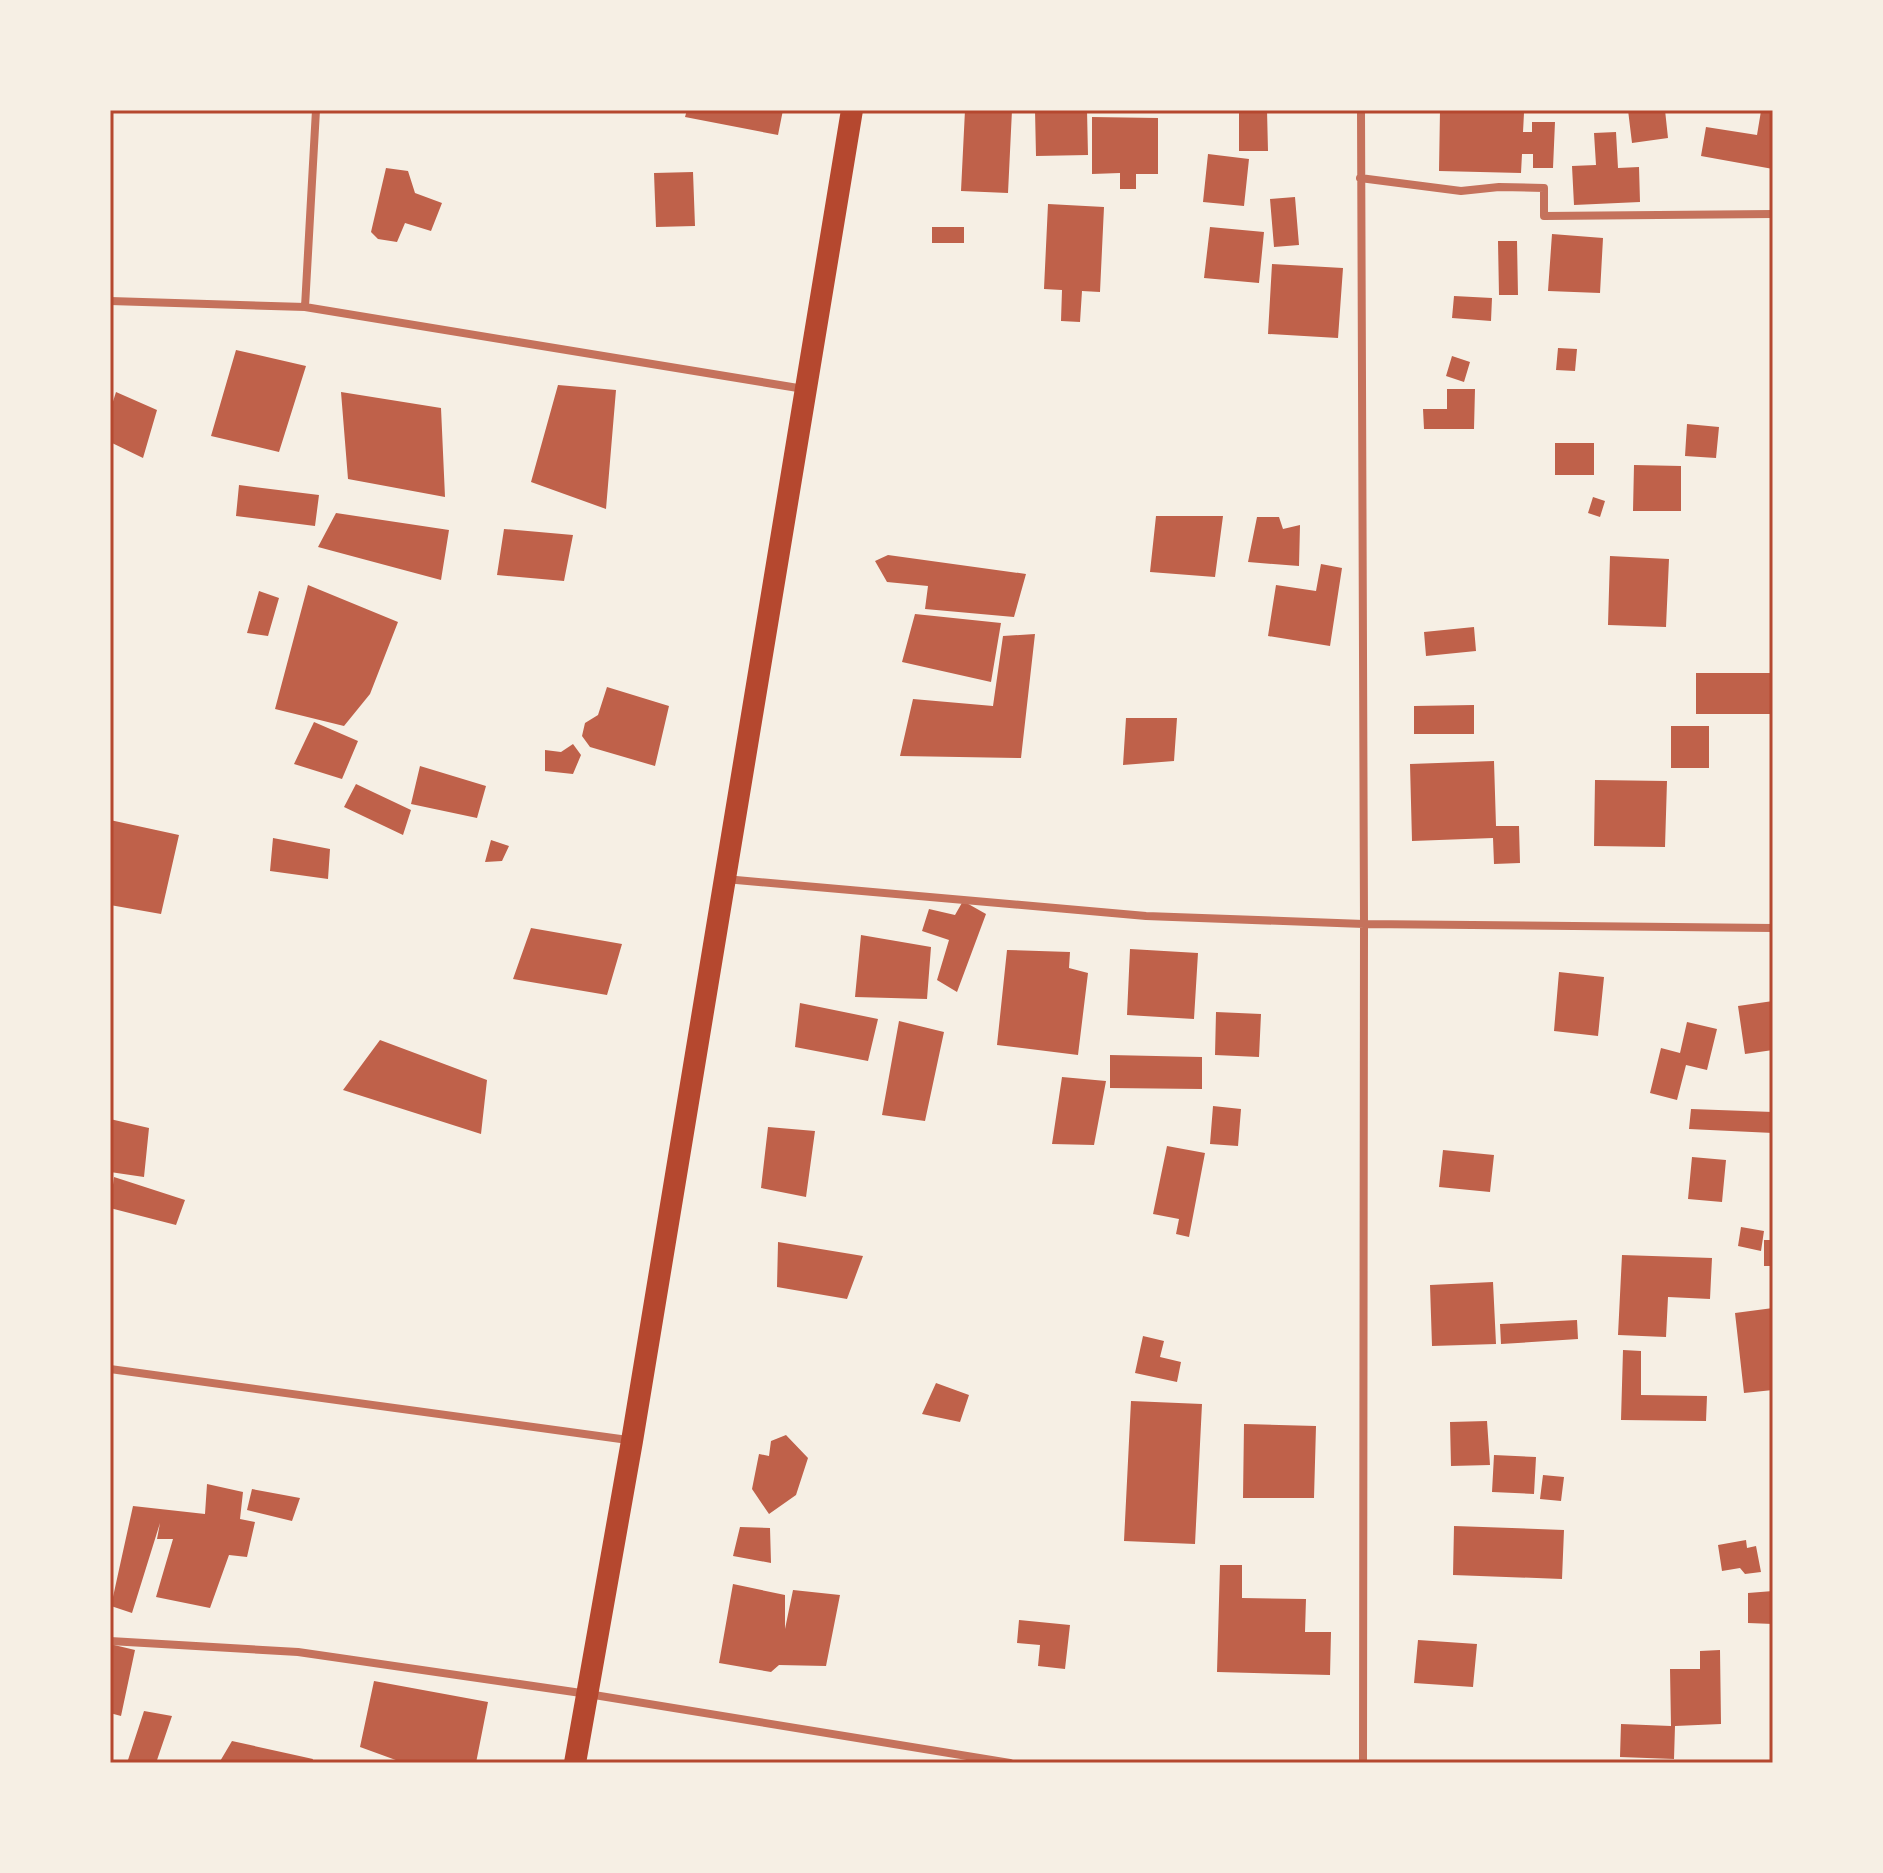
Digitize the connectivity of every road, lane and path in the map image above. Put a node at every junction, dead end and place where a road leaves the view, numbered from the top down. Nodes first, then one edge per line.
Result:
1 (316, 110) edge
2 (852, 110) edge
3 (1361, 110) edge
4 (1360, 178) junction
5 (1773, 214) edge
6 (110, 301) edge
7 (305, 307) junction
8 (805, 390) junction
9 (724, 879) junction
10 (1364, 924) junction
11 (1773, 928) edge
12 (110, 1369) edge
13 (632, 1441) junction
14 (110, 1641) edge
15 (588, 1694) junction
16 (575, 1763) edge
17 (1010, 1763) edge
18 (1363, 1763) edge

1 - 7 street
2 - 8 highway
3 - 4 street
4 - 5 street
4 - 10 street
6 - 7 street
7 - 8 street
8 - 9 highway
9 - 10 street
9 - 13 highway
10 - 11 street
10 - 18 street
12 - 13 street
13 - 15 highway
14 - 15 street
15 - 16 highway
15 - 17 street

